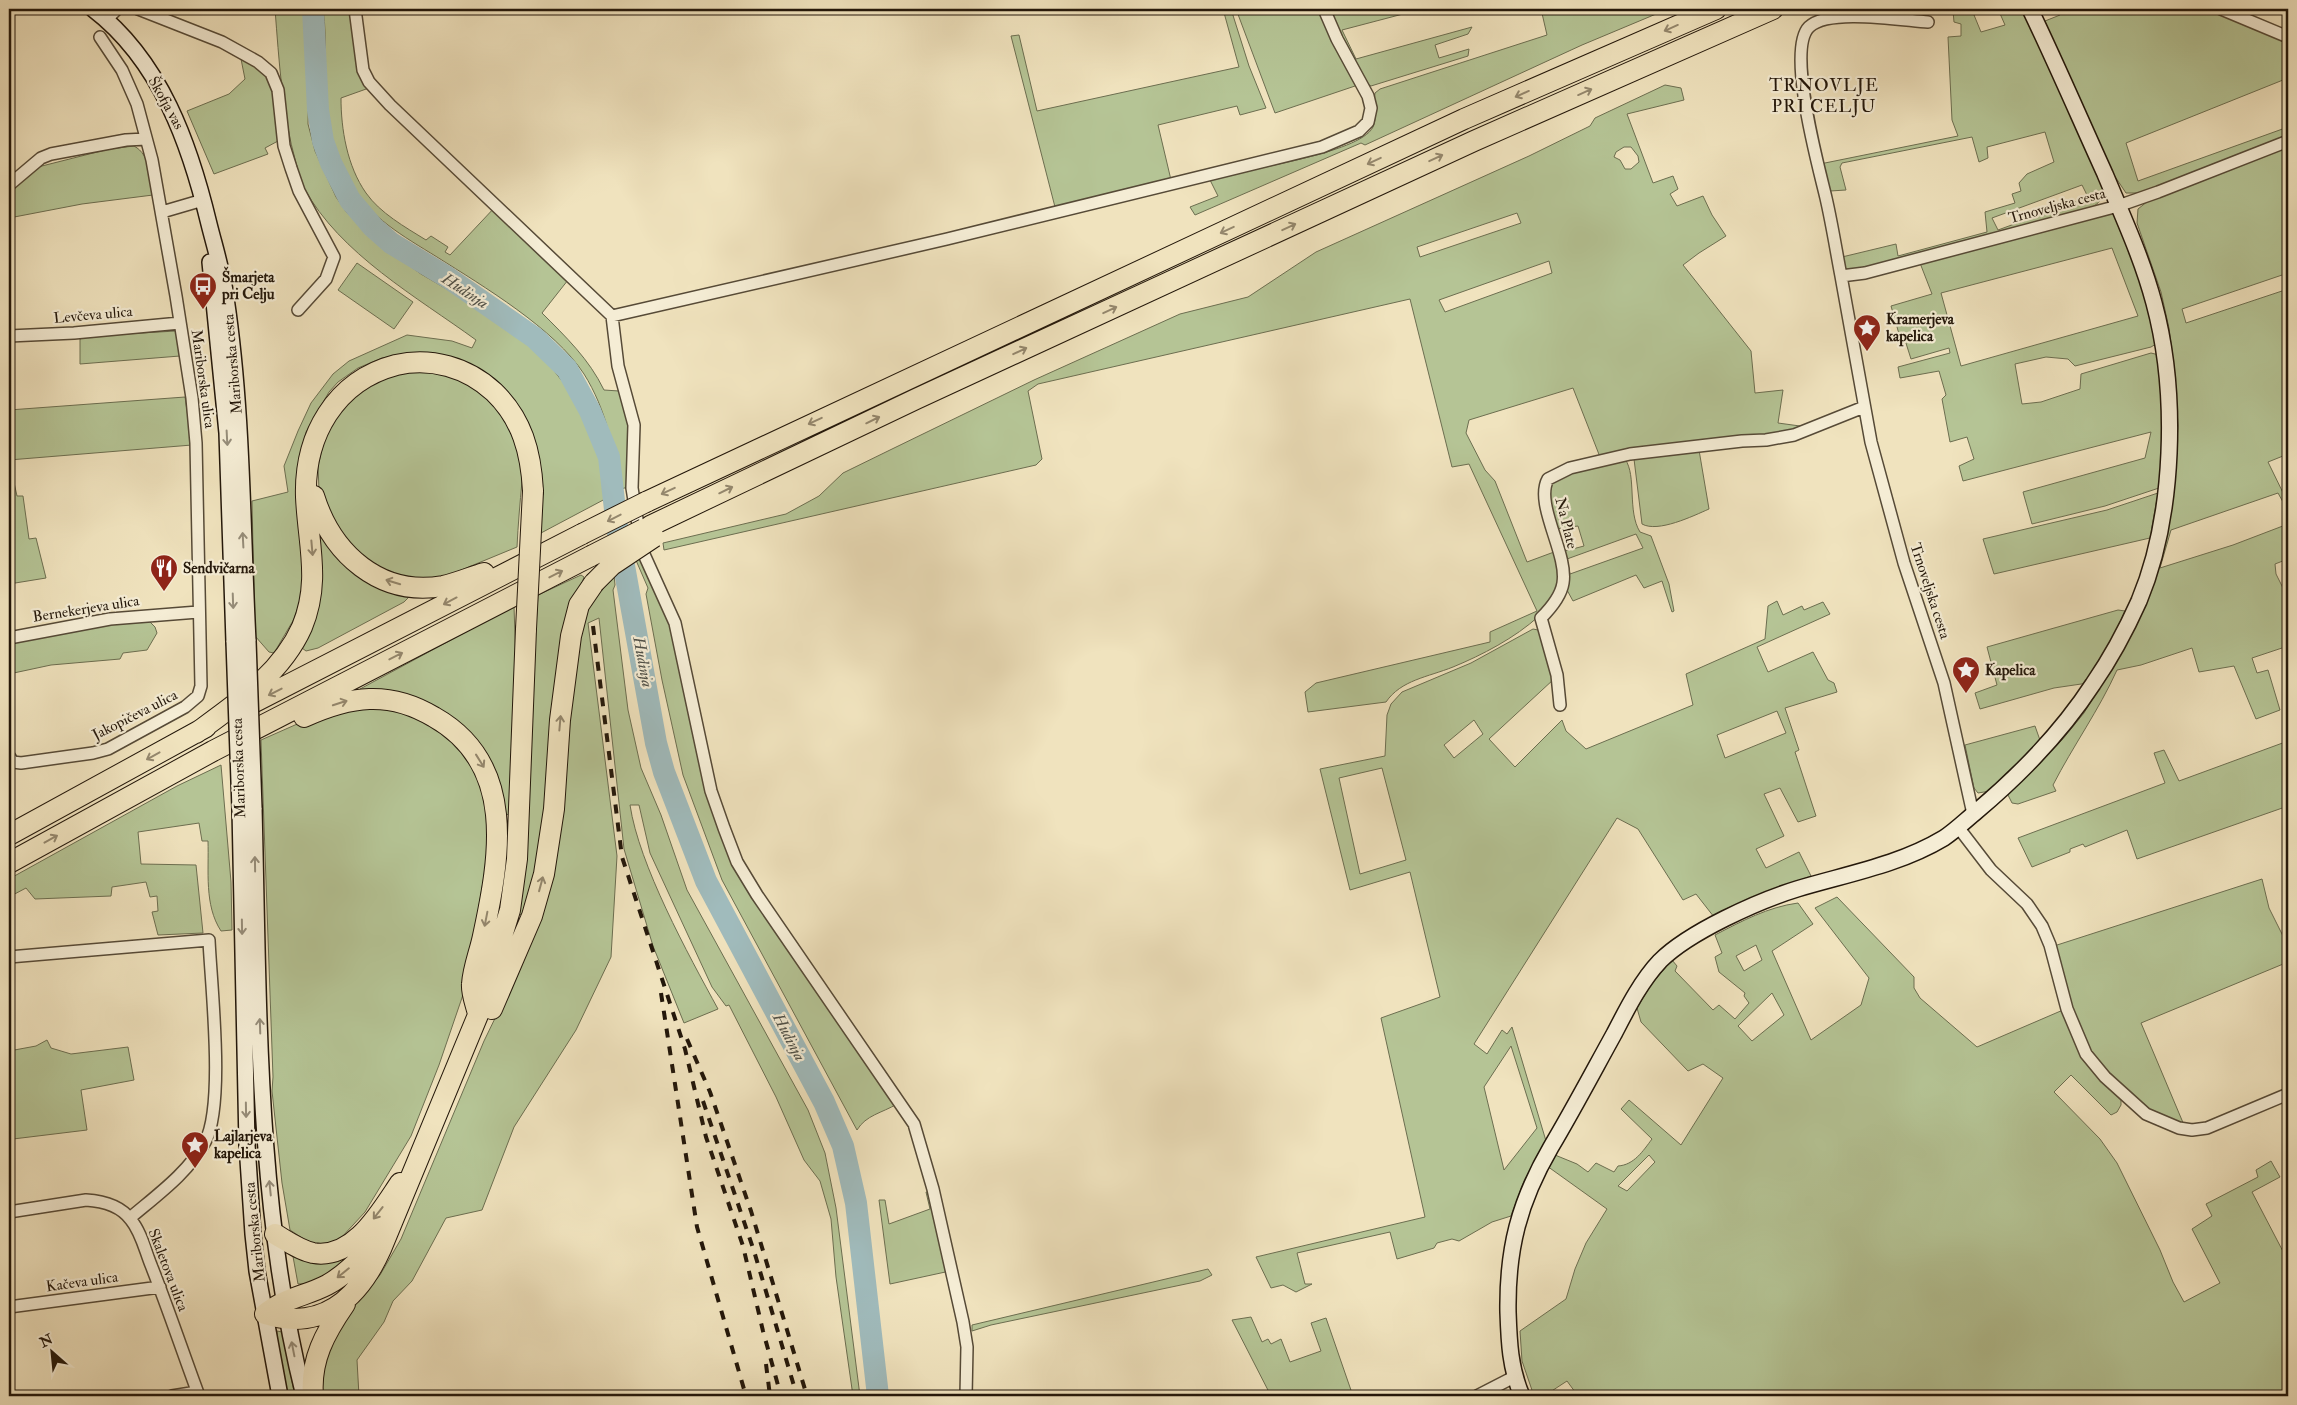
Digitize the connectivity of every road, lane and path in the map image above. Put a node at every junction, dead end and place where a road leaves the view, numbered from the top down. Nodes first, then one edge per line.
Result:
1 (93, 9) edge
2 (138, 9) edge
3 (355, 9) edge
4 (1324, 9) edge
5 (1716, 9) edge
6 (1772, 9) edge
7 (2030, 9) edge
8 (2221, 9) edge
9 (112, 14) edge
10 (1928, 22) dead end
11 (100, 37) dead end
12 (2288, 38) edge
13 (146, 139) junction
14 (2288, 141) edge
15 (9, 185) edge
16 (203, 200) junction
17 (2118, 206) junction
18 (162, 212) junction
19 (207, 216) joint
20 (1842, 276) junction
21 (298, 310) dead end
22 (612, 316) junction
23 (180, 323) junction
24 (9, 336) edge
25 (1864, 407) junction
26 (308, 465) junction
27 (652, 532) junction
28 (509, 571) junction
29 (198, 612) junction
30 (9, 638) edge
31 (201, 678) joint
32 (1560, 706) dead end
33 (196, 733) junction
34 (213, 751) junction
35 (9, 756) edge
36 (247, 808) junction
37 (1973, 814) junction
38 (1958, 827) junction
39 (9, 835) edge
40 (9, 863) edge
41 (9, 957) edge
42 (478, 1015) junction
43 (469, 1037) junction
44 (2288, 1094) edge
45 (426, 1144) junction
46 (9, 1212) edge
47 (130, 1218) junction
48 (390, 1227) junction
49 (275, 1234) junction
50 (160, 1287) junction
51 (351, 1296) junction
52 (9, 1307) edge
53 (286, 1310) junction
54 (265, 1314) junction
55 (1514, 1377) junction
56 (198, 1394) edge
57 (172, 1396) edge
58 (280, 1396) edge
59 (304, 1396) edge
60 (313, 1396) edge
61 (966, 1396) edge
62 (1477, 1396) edge
63 (1522, 1396) edge

1 - 9 main road, Škofja vas
2 - 21 street
3 - 22 street
4 - 22 street
5 -> 28 highway, bridge
27 -> 6 highway
7 - 17 main road
8 - 12 street
9 - 16 main road, Škofja vas
10 - 20 street
11 - 13 street, Mariborska ulica
13 - 15 street
13 - 18 street, Mariborska ulica
14 - 17 street, Trnoveljska cesta
16 - 18 street
16 - 19 main road, Škofja vas
17 - 20 street, Trnoveljska cesta
17 - 37 main road
18 - 23 street, Mariborska ulica
19 - 36 main road, Mariborska cesta, bridge
20 - 25 street, Trnoveljska cesta
22 - 61 street
23 - 24 street, Levčeva ulica
23 - 29 street, Mariborska ulica
25 - 32 street, Na Plate
25 - 37 street, Trnoveljska cesta
28 -> 26 highway
26 -> 33 highway
26 - 42 highway, bridge
34 -> 27 highway, bridge
43 -> 27 highway, bridge
28 -> 33 highway
29 - 30 street, Bernekerjeva ulica
29 - 31 street, Mariborska ulica
31 - 35 street, Jakopičeva ulica
33 -> 39 highway
40 -> 34 highway
34 -> 42 highway
49 -> 36 main road, Mariborska cesta
36 -> 54 main road, Mariborska cesta
37 - 38 main road
38 - 44 street
38 - 55 main road
41 - 47 street
42 - 43 highway
43 - 45 highway
45 - 48 highway
45 -> 49 highway
46 - 47 street, Skaletova ulica
47 - 50 street, Skaletova ulica
48 - 51 highway
48 -> 53 highway
49 - 53 main road, Mariborska cesta
50 - 52 street, Kačeva ulica
50 - 56 street, Skaletova ulica
51 - 53 highway
51 - 60 highway
53 - 54 highway
59 -> 53 main road, Mariborska cesta
54 - 58 main road, Mariborska cesta
55 - 62 street
55 - 63 main road
56 - 57 street

